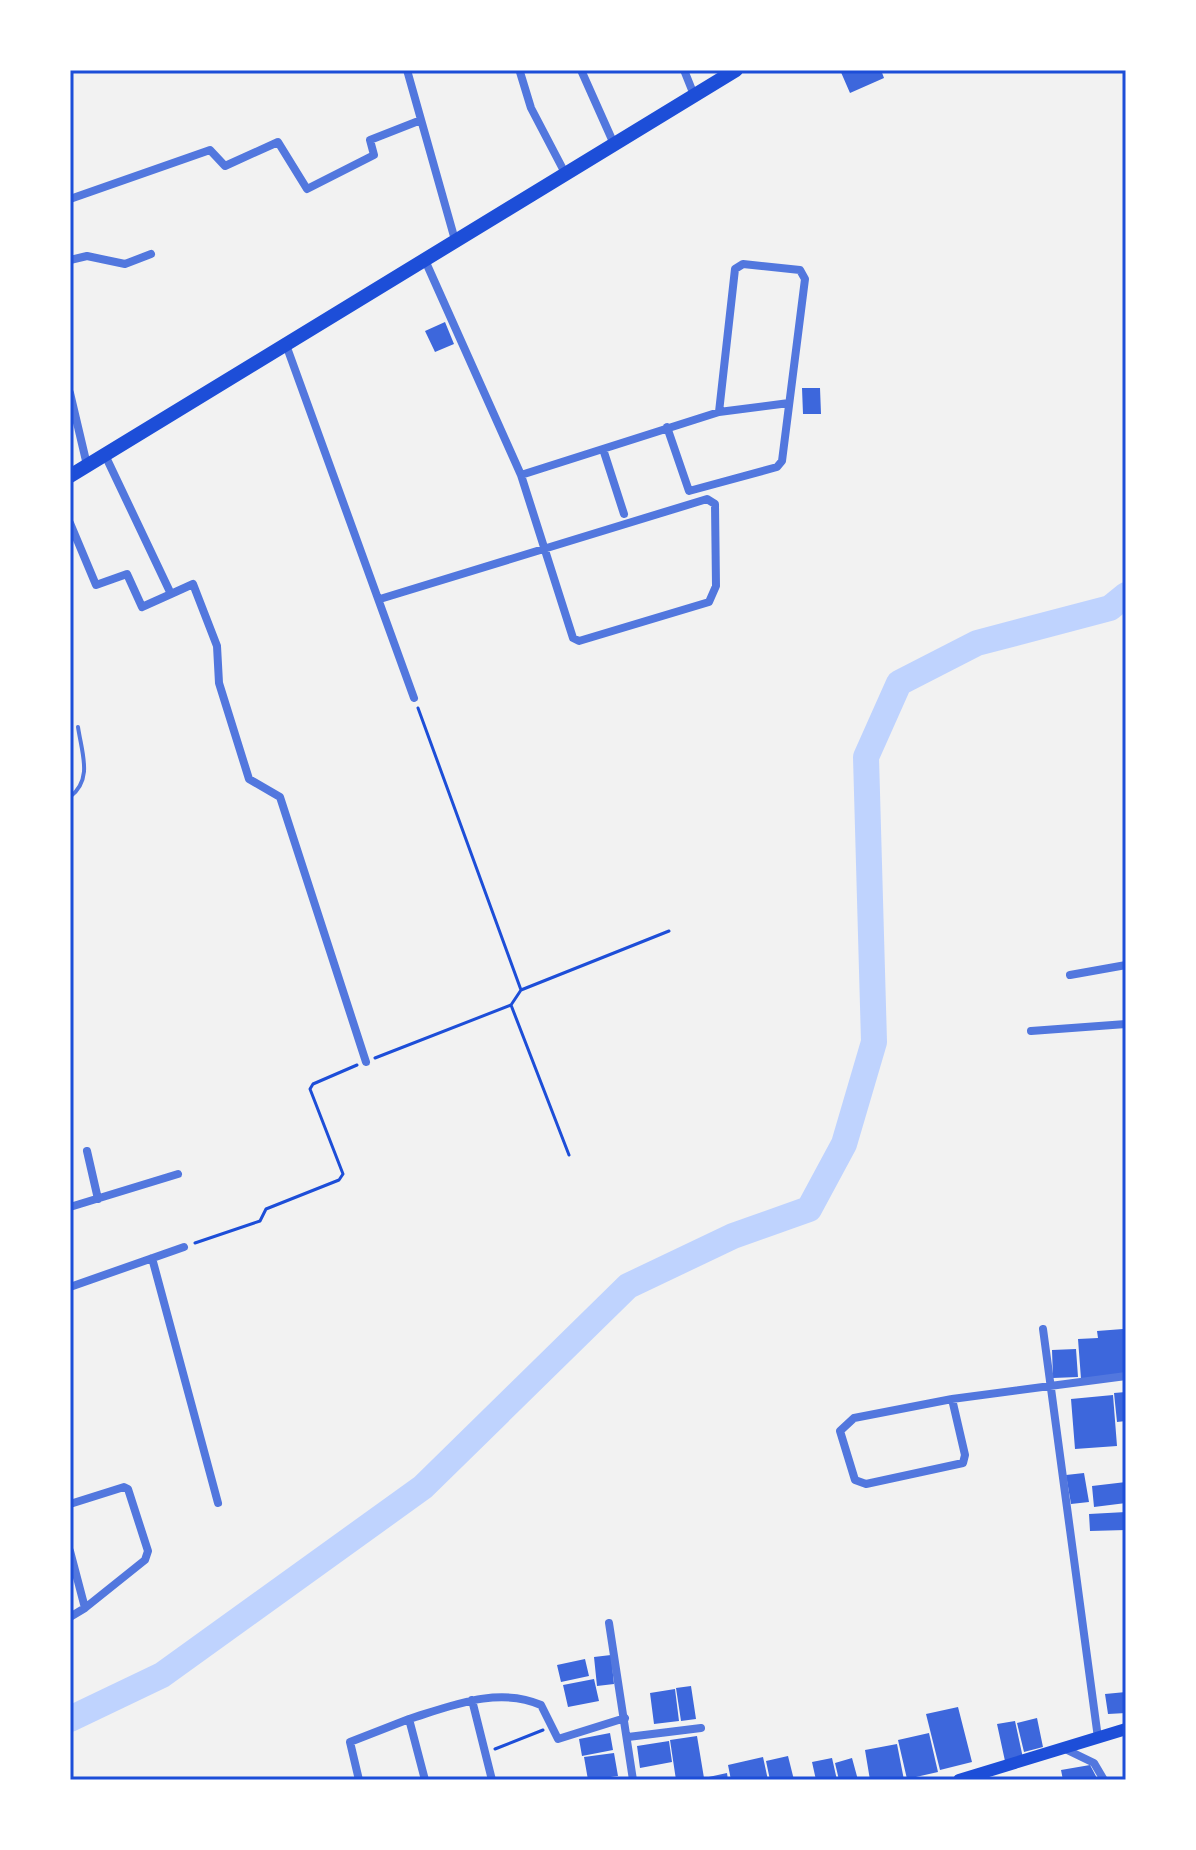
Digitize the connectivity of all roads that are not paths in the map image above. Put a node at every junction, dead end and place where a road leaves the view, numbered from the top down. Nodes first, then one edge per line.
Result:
1 (407, 70) edge
2 (581, 70) edge
3 (684, 70) edge
4 (736, 70) edge
5 (520, 72) dead end
6 (694, 95) junction
7 (421, 120) junction
8 (614, 144) junction
9 (565, 173) junction
10 (70, 199) edge
11 (455, 240) junction
12 (151, 254) dead end
13 (424, 258) junction
14 (70, 260) edge
15 (285, 342) junction
16 (70, 393) edge
17 (789, 403) junction
18 (719, 412) junction
19 (667, 427) junction
20 (603, 449) junction
21 (105, 455) junction
22 (87, 465) junction
23 (521, 475) junction
24 (70, 476) edge
25 (624, 514) dead end
26 (70, 523) edge
27 (546, 547) junction
28 (171, 594) junction
29 (380, 599) junction
30 (414, 698) road end
31 (78, 727) dead end
32 (70, 797) edge
33 (1126, 965) edge
34 (1070, 975) dead end
35 (1126, 1024) edge
36 (1031, 1031) dead end
37 (366, 1062) road end
38 (87, 1151) dead end
39 (178, 1174) dead end
40 (98, 1199) junction
41 (70, 1207) edge
42 (184, 1247) road end
43 (152, 1258) junction
44 (70, 1287) edge
45 (1043, 1329) dead end
46 (1126, 1376) edge
47 (1050, 1388) junction
48 (952, 1399) junction
49 (218, 1503) dead end
50 (70, 1504) edge
51 (70, 1551) edge
52 (85, 1608) junction
53 (70, 1617) edge
54 (609, 1623) dead end
55 (472, 1700) junction
56 (625, 1718) junction
57 (409, 1719) junction
58 (701, 1728) dead end
59 (1126, 1729) edge
60 (628, 1737) junction
61 (1098, 1738) junction
62 (1063, 1748) junction
63 (359, 1780) edge
64 (425, 1780) edge
65 (492, 1780) edge
66 (633, 1780) edge
67 (959, 1780) edge
68 (1104, 1780) edge

1 - 7 street
2 - 8 street
3 - 6 street
4 - 6 main road
5 - 9 street
6 - 8 main road
7 - 10 street
7 - 11 street
8 - 9 main road
9 - 11 main road
11 - 13 main road
12 - 14 street
13 - 15 main road
13 - 23 street
15 - 21 main road
15 - 29 street
16 - 22 street
17 - 18 street
17 - 18 street
17 - 19 street
18 - 19 street
19 - 20 street
20 - 23 street
20 - 25 street
21 - 22 main road
21 - 28 street
22 - 24 main road
23 - 27 street
26 - 28 street
27 - 27 street
27 - 29 street
28 - 37 street
29 - 30 street
31 - 32 lane
33 - 34 street
35 - 36 street
38 - 40 street
39 - 40 street
40 - 41 street
42 - 43 street
43 - 44 street
43 - 49 street
45 - 47 street
46 - 47 street
47 - 48 street
47 - 61 street
48 - 48 street
50 - 52 street
51 - 52 street
52 - 53 street
54 - 56 street
55 - 56 street
55 - 57 street
55 - 65 street
56 - 60 street
57 - 63 street
57 - 64 street
58 - 60 street
59 - 61 main road
60 - 66 street
61 - 62 main road
62 - 67 main road
62 - 68 street

